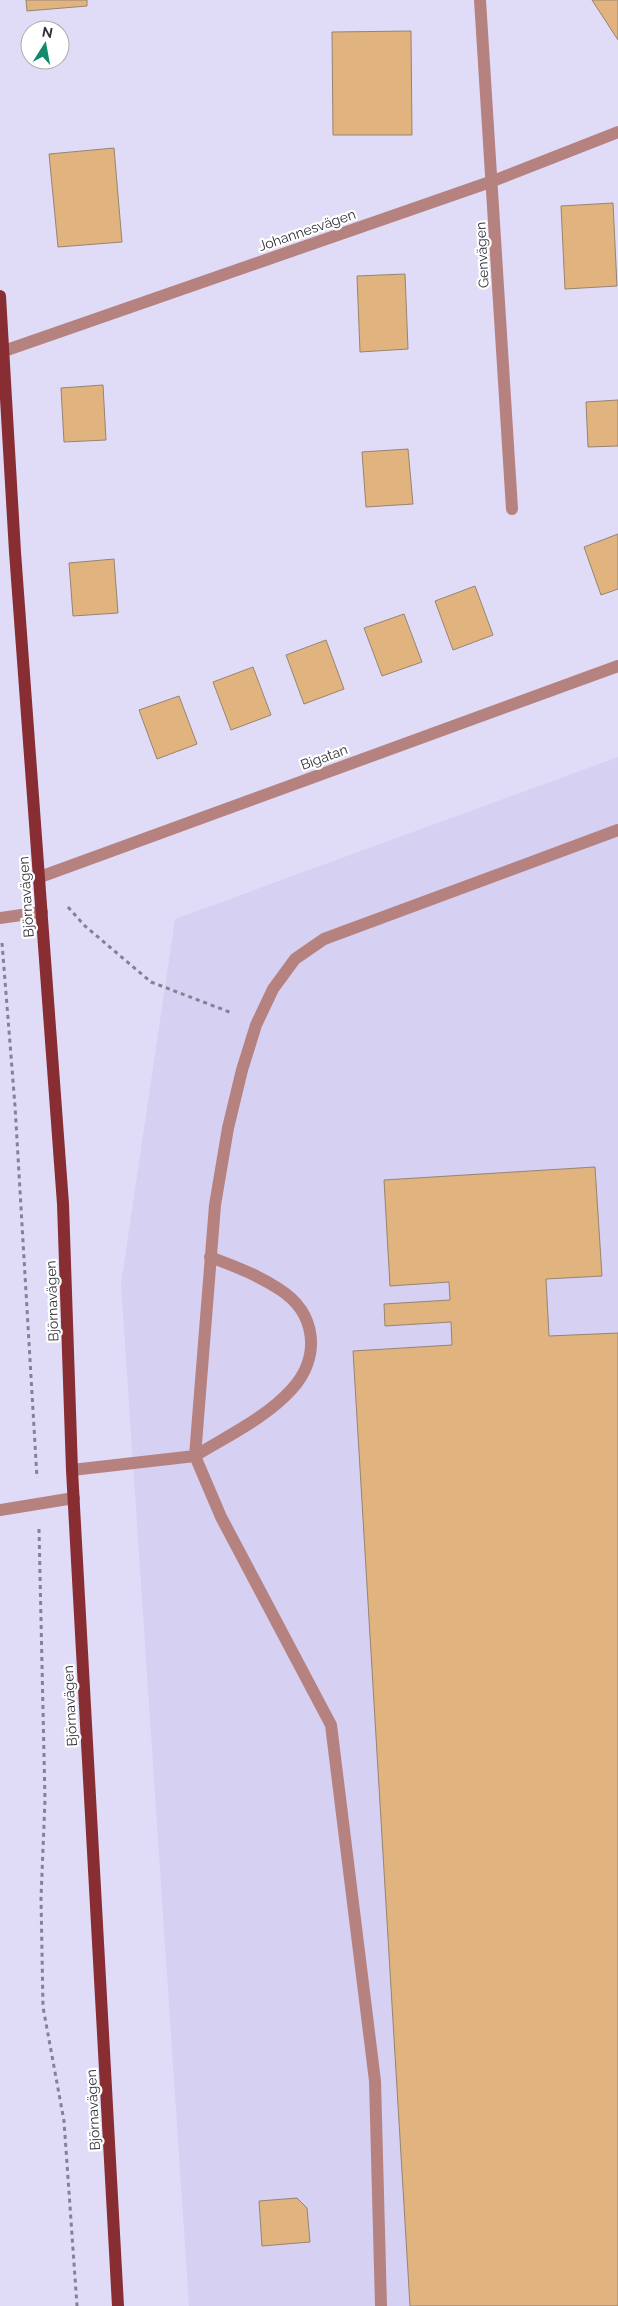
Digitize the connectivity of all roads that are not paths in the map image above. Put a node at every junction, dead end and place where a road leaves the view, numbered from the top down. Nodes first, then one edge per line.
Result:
1 (480, 0) edge
2 (618, 132) edge
3 (493, 181) junction
4 (0, 296) edge
5 (4, 351) junction
6 (3, 377) edge
7 (512, 509) dead end
8 (618, 666) edge
9 (618, 830) edge
10 (40, 877) junction
11 (42, 912) junction
12 (0, 918) edge
13 (210, 1257) junction
14 (195, 1456) junction
15 (72, 1470) junction
16 (74, 1498) junction
17 (0, 1510) edge
18 (118, 2306) edge
19 (381, 2306) edge

1 - 3 street, Genvägen
2 - 3 street, Johannesvägen
3 - 5 street, Johannesvägen
3 - 7 street, Genvägen
4 - 5 main road, Björnavägen
5 - 6 main road, Björnavägen
6 - 10 main road, Björnavägen
8 - 10 street, Bigatan
9 - 13 street
10 - 11 main road, Björnavägen
11 - 12 street
11 - 15 main road, Björnavägen
13 - 14 street
13 - 14 street
14 - 15 street
14 - 19 street
15 - 16 main road, Björnavägen
16 - 17 street
16 - 18 main road, Björnavägen

